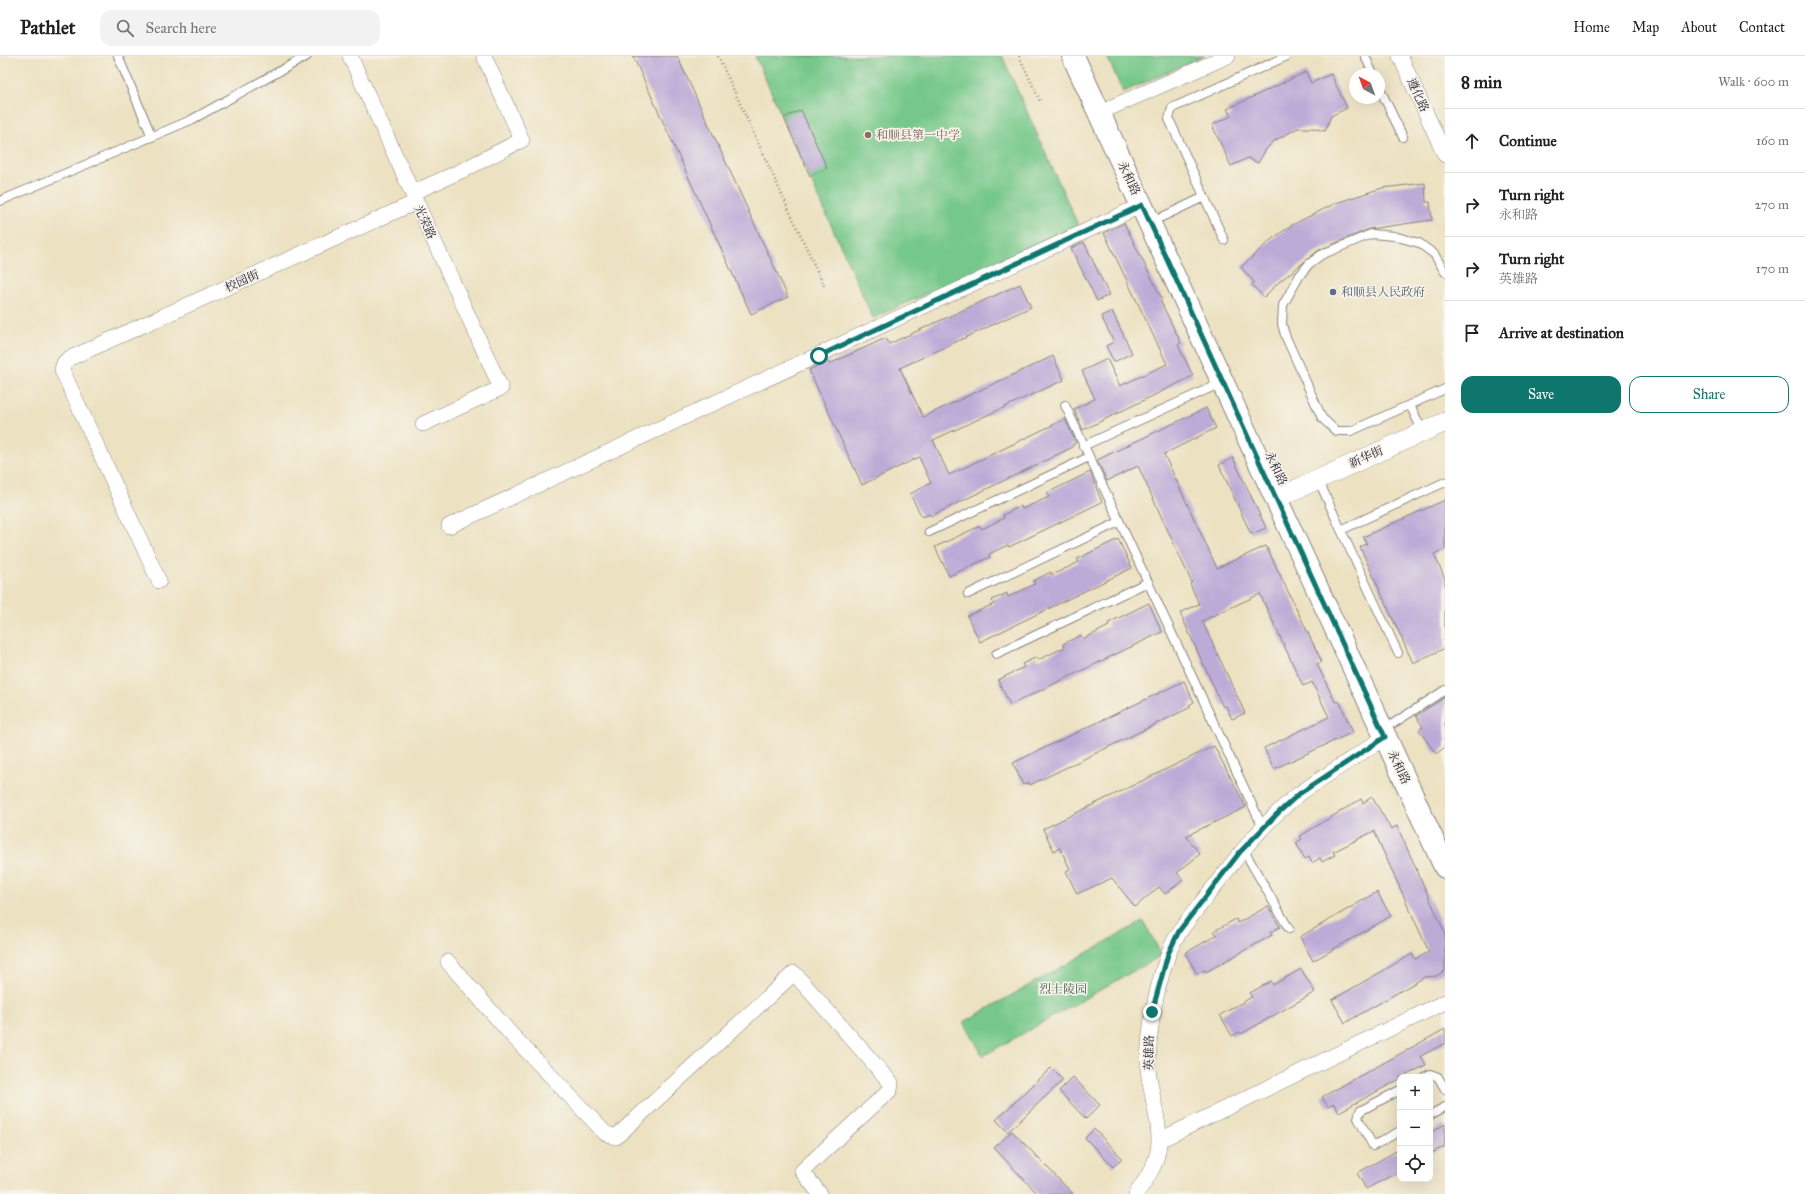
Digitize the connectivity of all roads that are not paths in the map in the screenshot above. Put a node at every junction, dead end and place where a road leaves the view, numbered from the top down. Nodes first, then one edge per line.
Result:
1 (118, 56) edge
2 (307, 56) edge
3 (350, 56) edge
4 (484, 56) edge
5 (1073, 56) edge
6 (1088, 56) edge
7 (1228, 56) edge
8 (1287, 56) edge
9 (1365, 56) edge
10 (1400, 56) edge
11 (1370, 68) edge
12 (1385, 100) edge
13 (1112, 107) junction
14 (152, 137) junction
15 (1403, 138) dead end
16 (1445, 155) edge
17 (414, 197) junction
18 (1204, 197) junction
19 (0, 201) edge
20 (1142, 205) junction
21 (1162, 217) junction
22 (1224, 240) dead end
23 (1445, 272) edge
24 (1222, 382) junction
25 (1445, 389) edge
26 (1065, 405) dead end
27 (1410, 405) junction
28 (423, 424) dead end
29 (1444, 426) edge
30 (1423, 432) junction
31 (1083, 446) junction
32 (1089, 457) junction
33 (1318, 479) junction
34 (1445, 482) edge
35 (1288, 493) junction
36 (1119, 522) junction
37 (449, 526) dead end
38 (1341, 530) junction
39 (929, 532) dead end
40 (159, 581) dead end
41 (1148, 582) junction
42 (968, 594) dead end
43 (1398, 653) dead end
44 (996, 654) dead end
45 (1445, 690) edge
46 (1389, 730) junction
47 (1263, 828) junction
48 (1445, 836) edge
49 (1243, 849) junction
50 (1445, 867) edge
51 (1289, 930) dead end
52 (448, 962) dead end
53 (1445, 1002) edge
54 (1433, 1075) edge
55 (1445, 1090) edge
56 (1397, 1092) edge
57 (1445, 1107) edge
58 (1433, 1113) edge
59 (1397, 1133) edge
60 (1160, 1140) junction
61 (1144, 1191) edge
62 (820, 1194) edge

1 - 14 lane
2 - 14 lane
3 - 17 street, 光荣路
4 - 17 street, 校园街
5 - 20 main road, 永和路
6 - 13 main road, 永和路
7 - 13 street
8 - 18 lane
9 - 11 lane
10 - 16 street, 遵化路
12 - 15 lane
13 - 21 main road, 永和路
14 - 19 lane
17 - 28 street, 光荣路
17 - 40 street, 校园街
18 - 21 lane
18 - 22 lane
20 - 24 main road, 永和路
20 - 37 street
21 - 35 main road, 永和路
23 - 27 lane
24 - 31 lane
24 - 46 main road, 永和路
25 - 27 lane
26 - 31 lane
27 - 30 lane
29 - 30 street, 新华街
30 - 33 street, 新华街
31 - 32 lane
32 - 36 lane
32 - 39 lane
33 - 35 street, 新华街
33 - 38 lane
34 - 38 lane
35 - 46 main road, 永和路
36 - 41 lane
36 - 42 lane
38 - 43 lane
41 - 44 lane
41 - 47 lane
45 - 46 lane
46 - 47 street, 英雄路
46 - 48 main road, 永和路
46 - 50 main road, 永和路
47 - 49 street, 英雄路
49 - 51 lane
49 - 60 street, 英雄路
52 - 62 street
53 - 60 street
54 - 55 lane
56 - 59 lane
57 - 58 lane
60 - 61 street, 英雄路

